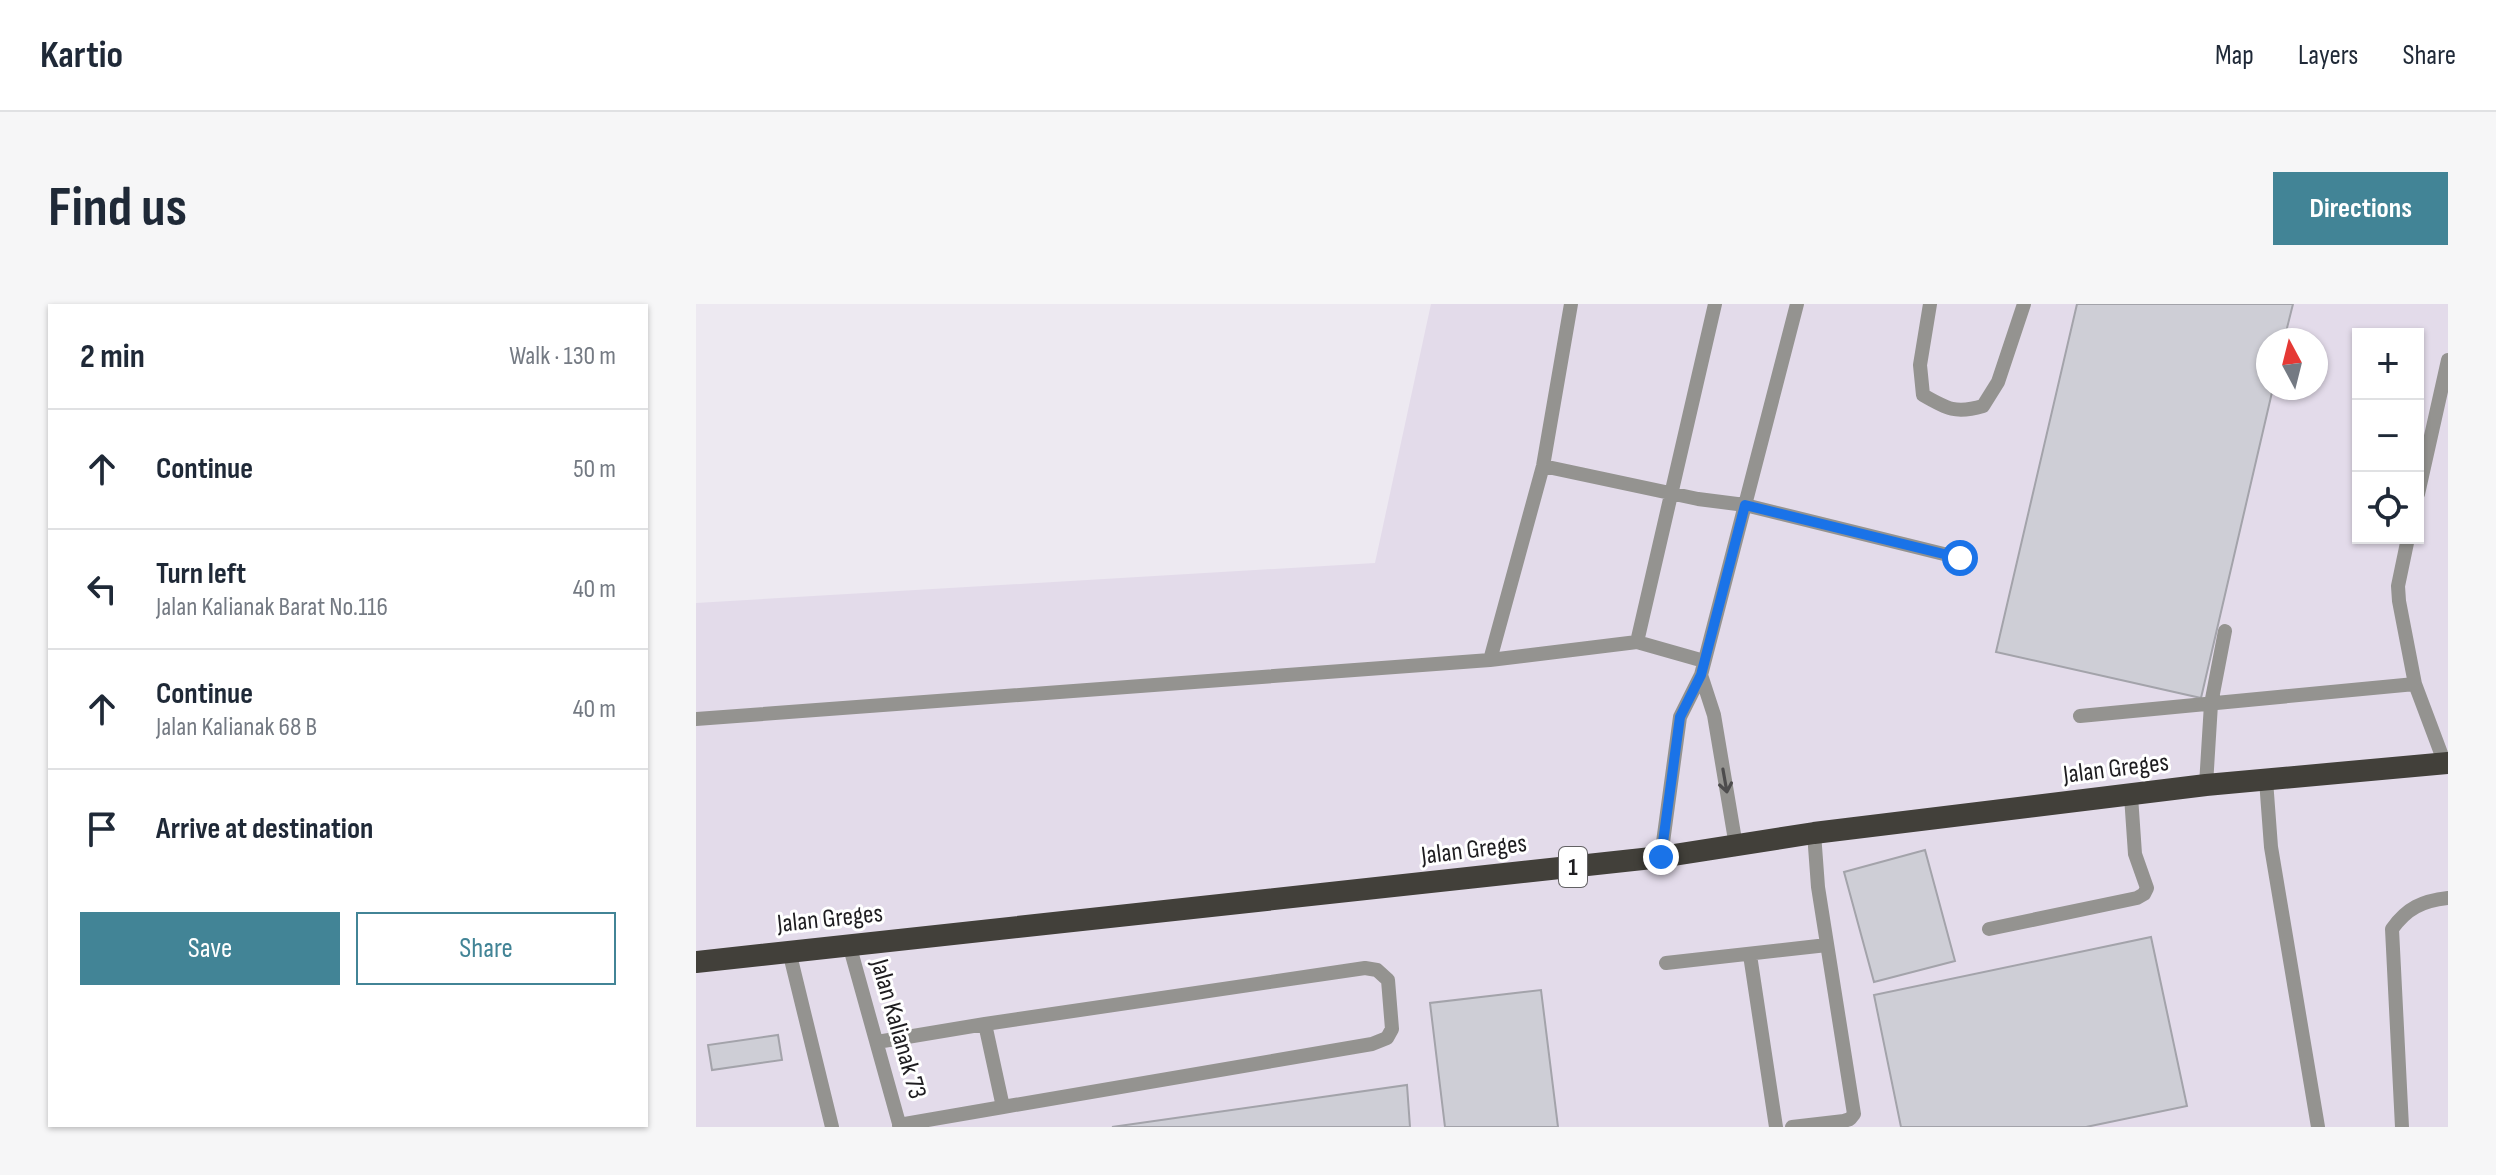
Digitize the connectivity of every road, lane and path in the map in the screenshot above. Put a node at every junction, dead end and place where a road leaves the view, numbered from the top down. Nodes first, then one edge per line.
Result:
1 (1571, 304) edge
2 (1715, 304) edge
3 (1797, 304) edge
4 (1930, 304) edge
5 (2024, 304) edge
6 (2448, 360) edge
7 (1543, 466) junction
8 (2423, 472) edge
9 (1672, 492) junction
10 (1745, 505) junction
11 (2407, 544) edge
12 (1960, 558) dead end
13 (2225, 631) dead end
14 (1637, 642) junction
15 (1490, 660) junction
16 (1702, 668) junction
17 (2415, 684) junction
18 (2211, 704) junction
19 (2080, 716) dead end
20 (696, 719) edge
21 (2447, 764) edge
22 (2266, 780) junction
23 (2206, 785) junction
24 (2131, 796) junction
25 (1814, 833) junction
26 (1736, 846) junction
27 (1661, 857) junction
28 (2448, 898) edge
29 (1989, 929) dead end
30 (849, 944) junction
31 (1827, 945) junction
32 (789, 951) junction
33 (1750, 955) junction
34 (696, 962) edge
35 (1666, 963) dead end
36 (985, 1024) junction
37 (877, 1042) junction
38 (1003, 1107) junction
39 (900, 1126) edge
40 (832, 1127) edge
41 (1776, 1127) edge
42 (1792, 1127) edge
43 (2318, 1127) edge
44 (2402, 1127) edge

1 - 7 lane
2 - 9 lane
3 - 10 lane
4 - 5 lane
6 - 8 lane
7 - 9 lane
7 - 15 lane
9 - 10 lane
9 - 14 lane
10 - 12 lane
10 - 16 lane
11 - 17 lane
13 - 18 lane
14 - 15 lane
14 - 16 lane
15 - 20 lane
16 -> 26 lane
16 - 27 lane
17 - 18 lane
17 - 21 lane
18 - 19 lane
18 - 23 lane
21 - 22 highway, Jalan Greges / 1
22 - 23 highway, Jalan Greges / 1
22 - 43 lane
23 - 24 highway, Jalan Greges / 1
24 - 25 highway, Jalan Greges / 1
24 - 29 lane
25 - 26 highway, Jalan Greges / 1
25 - 31 lane
26 - 27 highway, Jalan Greges / 1
27 - 30 highway, Jalan Greges / 1
28 - 44 lane
30 - 32 highway, Jalan Greges / 1
30 - 37 lane, Jalan Kalianak 73
31 - 33 lane
31 - 42 lane
32 - 34 highway, Jalan Greges / 1
32 - 40 lane
33 - 35 lane
33 - 41 lane
36 - 37 lane
36 - 38 lane
36 - 38 lane
37 - 39 lane, Jalan Kalianak 73
38 - 39 lane

